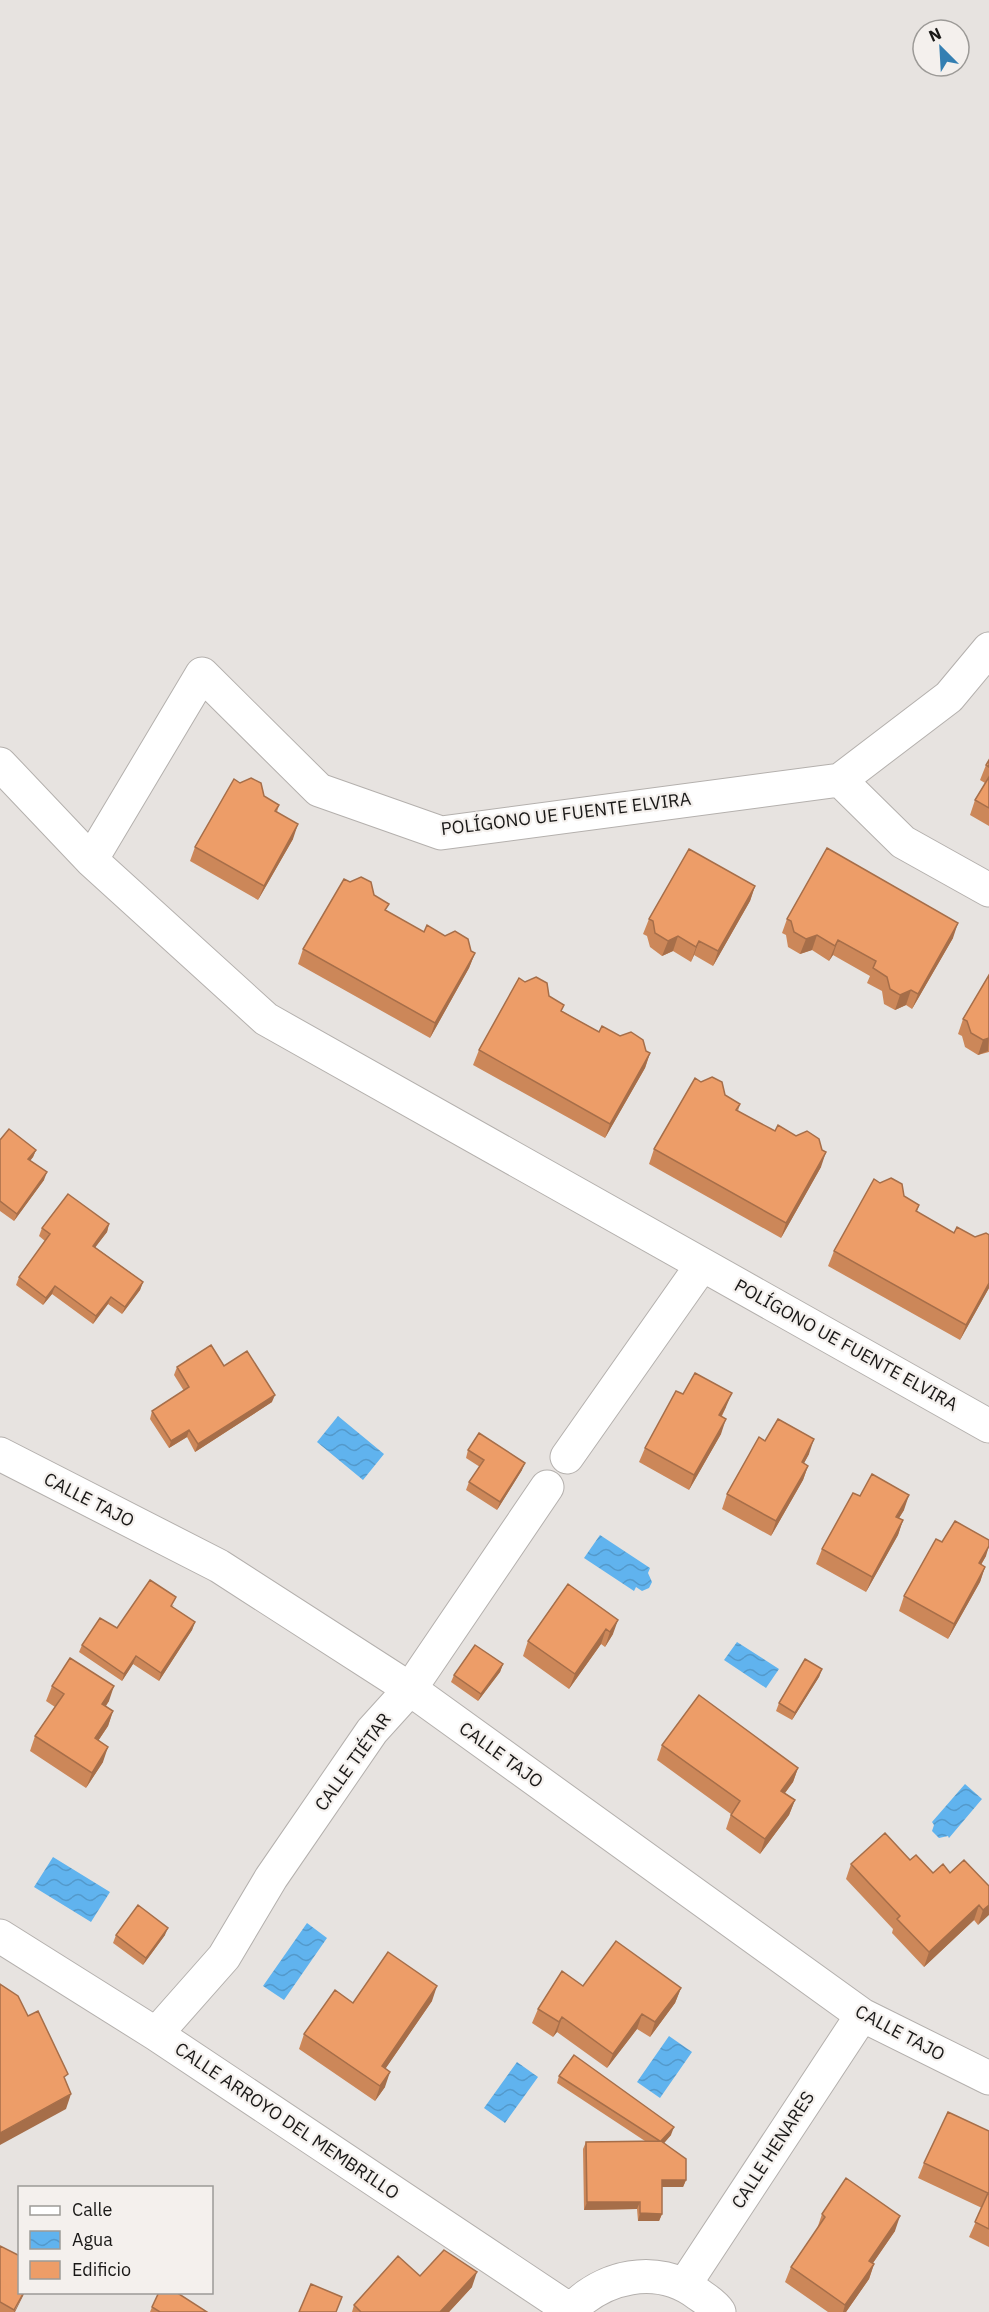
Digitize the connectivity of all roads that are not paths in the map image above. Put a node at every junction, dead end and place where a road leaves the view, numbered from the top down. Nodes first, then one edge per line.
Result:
1 (989, 649) edge
2 (0, 764) edge
3 (840, 780) junction
4 (91, 860) junction
5 (989, 890) edge
6 (702, 1265) junction
7 (989, 1426) edge
8 (0, 1454) edge
9 (567, 1457) dead end
10 (547, 1487) dead end
11 (410, 1689) junction
12 (0, 1936) edge
13 (862, 2015) junction
14 (156, 2034) junction
15 (989, 2078) edge
16 (685, 2284) junction
17 (569, 2311) edge
18 (719, 2312) edge

1 - 3 street, POLÍGONO UE FUENTE ELVIRA
2 - 4 street, POLÍGONO UE FUENTE ELVIRA
3 - 4 street, POLÍGONO UE FUENTE ELVIRA
3 - 5 street
4 - 6 street, POLÍGONO UE FUENTE ELVIRA
6 - 7 street, POLÍGONO UE FUENTE ELVIRA
6 - 9 street
8 - 11 street, CALLE TAJO
10 - 11 street, CALLE TIÉTAR
11 - 13 street, CALLE TAJO
11 - 14 street, CALLE TIÉTAR
12 - 14 street, CALLE ARROYO DEL MEMBRILLO
13 - 15 street, CALLE TAJO
13 - 16 street, CALLE HENARES
14 - 17 street, CALLE ARROYO DEL MEMBRILLO
16 - 17 street
16 - 18 street

